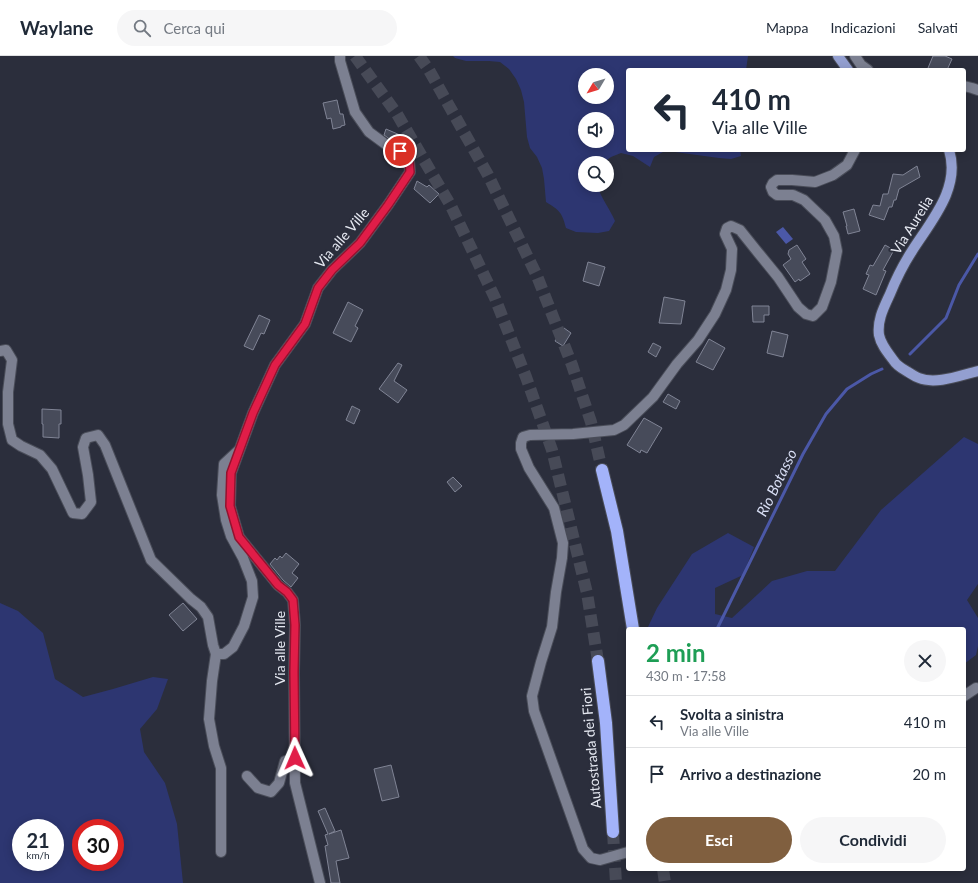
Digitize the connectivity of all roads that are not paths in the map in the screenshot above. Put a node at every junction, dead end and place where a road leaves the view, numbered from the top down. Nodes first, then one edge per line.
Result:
1 (340, 56) edge
2 (838, 56) edge
3 (855, 56) edge
4 (847, 68) edge
5 (866, 68) edge
6 (966, 86) edge
7 (978, 90) edge
8 (853, 152) edge
9 (950, 152) edge
10 (0, 351) edge
11 (978, 371) edge
12 (240, 449) junction
13 (602, 470) tunnel mouth
14 (633, 627) edge
15 (216, 654) junction
16 (598, 661) tunnel mouth
17 (976, 688) dead end
18 (966, 695) edge
19 (295, 758) junction
20 (247, 776) dead end
21 (613, 832) tunnel mouth
22 (221, 852) dead end
23 (626, 853) edge
24 (320, 883) edge

1 - 12 street, Via alle Ville
2 - 4 main road
3 - 5 street
6 - 7 street
8 - 23 street
9 - 11 main road, Via Aurelia
10 - 15 street
12 - 15 street
12 - 19 street, Via alle Ville
13 - 14 highway
15 - 22 street
16 - 21 highway, Autostrada dei Fiori
17 - 18 street
19 - 20 street
19 - 24 street, Via alle Ville

